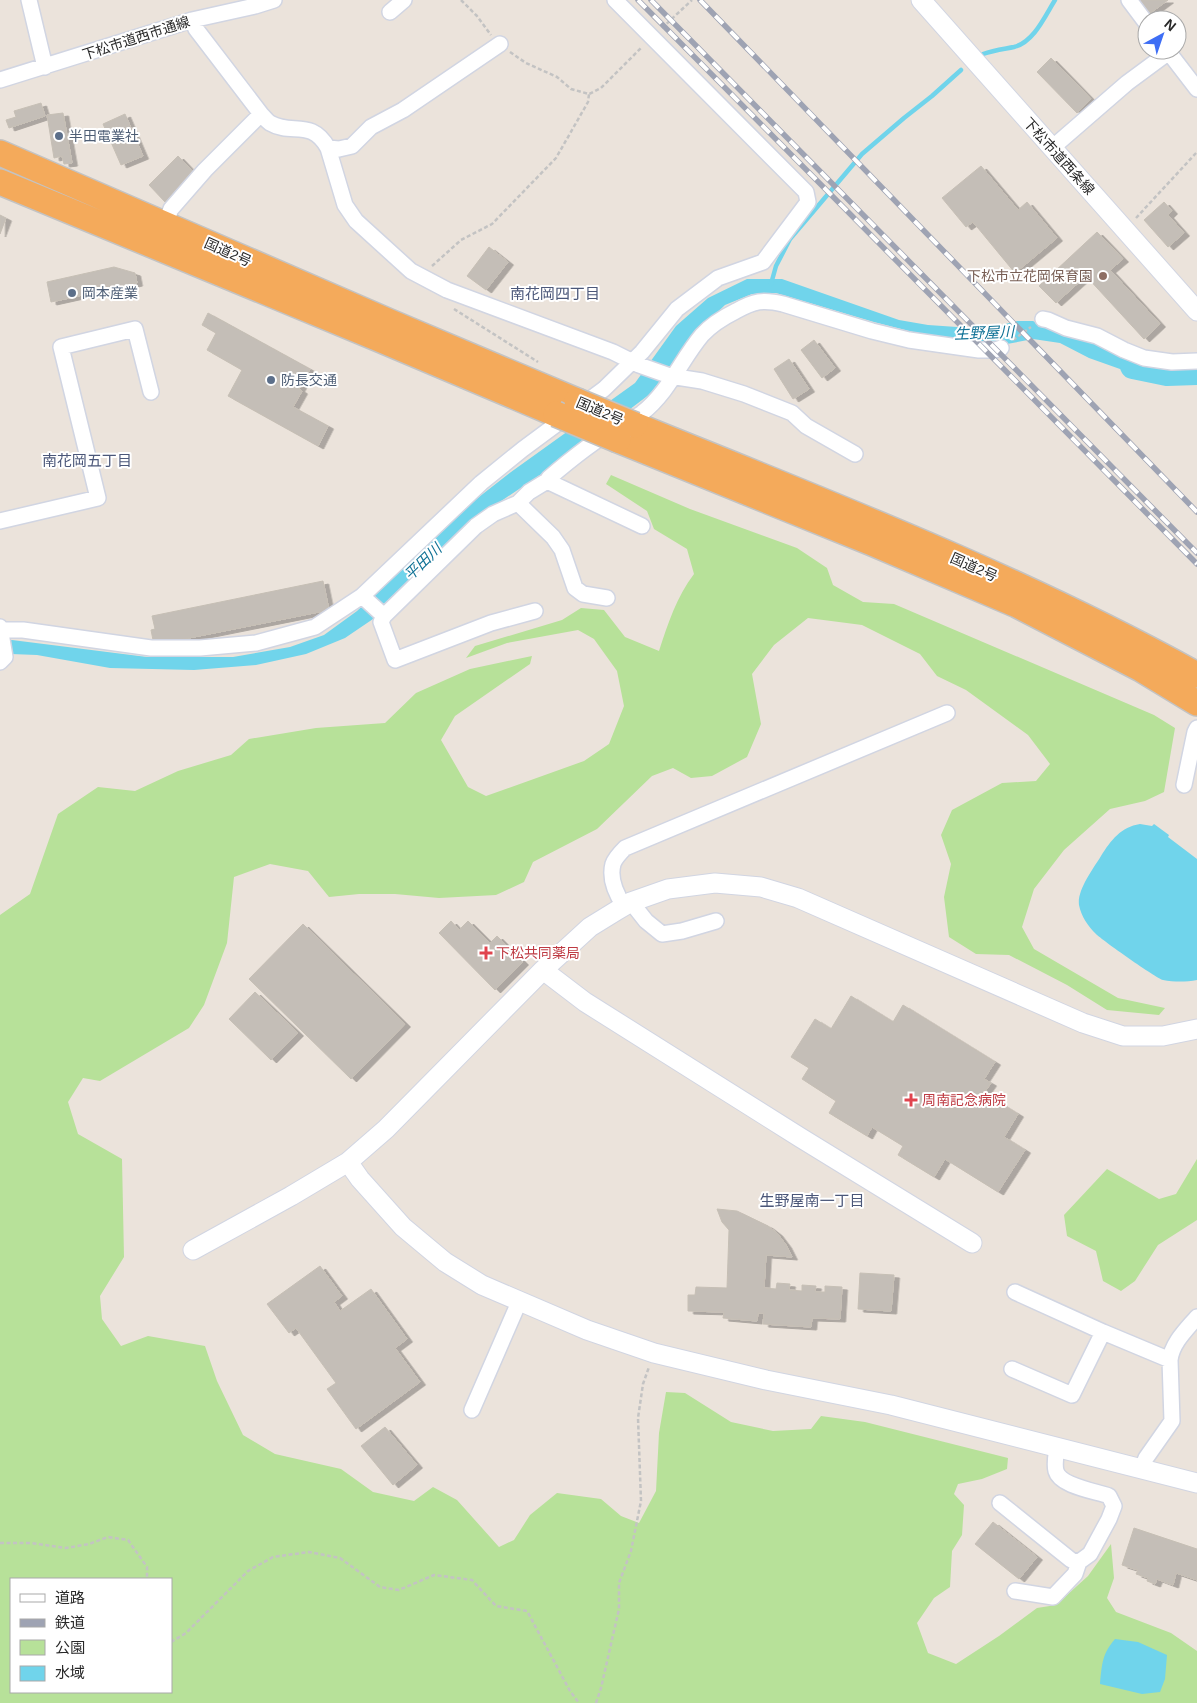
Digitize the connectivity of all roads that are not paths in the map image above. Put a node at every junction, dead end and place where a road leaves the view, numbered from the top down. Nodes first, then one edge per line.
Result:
1 (29, 0) edge
2 (274, 0) edge
3 (404, 0) edge
4 (615, 0) edge
5 (920, 0) edge
6 (1129, 0) edge
7 (1137, 11) edge
8 (390, 12) dead end
9 (192, 20) junction
10 (500, 44) road end
11 (1156, 60) edge
12 (1175, 60) edge
13 (45, 67) junction
14 (0, 80) edge
15 (1197, 89) edge
16 (261, 114) junction
17 (328, 148) junction
18 (1052, 148) junction
19 (0, 153) edge
20 (0, 182) edge
21 (165, 224) junction
22 (1197, 311) edge
23 (1043, 319) road end
24 (1001, 348) road end
25 (1197, 361) edge
26 (635, 363) junction
27 (672, 377) junction
28 (151, 392) dead end
29 (566, 407) junction
30 (627, 433) junction
31 (855, 454) dead end
32 (547, 481) junction
33 (518, 503) junction
34 (0, 522) edge
35 (642, 526) dead end
36 (364, 597) junction
37 (607, 598) dead end
38 (535, 611) dead end
39 (382, 615) junction
40 (1, 631) edge
41 (2, 660) edge
42 (1197, 676) edge
43 (1197, 703) edge
44 (947, 713) dead end
45 (1197, 728) edge
46 (1184, 785) dead end
47 (628, 904) junction
48 (716, 921) dead end
49 (543, 970) junction
50 (1197, 1028) edge
51 (348, 1162) junction
52 (972, 1243) dead end
53 (193, 1250) dead end
54 (1015, 1292) dead end
55 (519, 1302) junction
56 (1197, 1317) edge
57 (1103, 1332) junction
58 (1170, 1360) junction
59 (1012, 1369) dead end
60 (472, 1410) dead end
61 (1057, 1447) junction
62 (1142, 1468) junction
63 (1197, 1483) edge
64 (1000, 1503) dead end
65 (1079, 1562) junction
66 (1015, 1591) dead end

1 - 13 street
2 - 9 street, 下松市道西市通線
3 - 8 street
4 - 26 street
5 - 18 street, 下松市道西条線
6 - 7 street
9 - 13 street, 下松市道西市通線
9 - 16 street
10 - 17 street
11 - 18 street
12 - 15 street
13 - 14 street, 下松市道西市通線
16 - 17 street
16 - 21 street
17 - 26 street
18 - 22 street, 下松市道西条線
19 - 21 highway, 国道2号
20 - 29 highway, 国道2号
21 - 29 highway, 国道2号
23 - 25 street
24 - 27 street
26 - 27 street
26 - 36 street
27 - 31 street
27 - 32 street
28 - 34 street
29 - 30 highway, 国道2号, bridge
30 - 42 highway, 国道2号
30 - 43 highway, 国道2号
32 - 33 street
32 - 35 street
33 - 37 street
33 - 39 street
36 - 39 street
36 - 40 street
38 - 39 street
40 - 41 street
44 - 47 street
45 - 46 street
47 - 48 street
47 - 49 street
47 - 50 street
49 - 51 street
49 - 52 street
51 - 53 street
51 - 55 street
54 - 57 street
55 - 60 street
55 - 61 street
56 - 58 street
57 - 58 street
57 - 59 street
58 - 62 street
61 - 62 street
61 - 65 street
62 - 63 street
64 - 65 street
65 - 66 street

